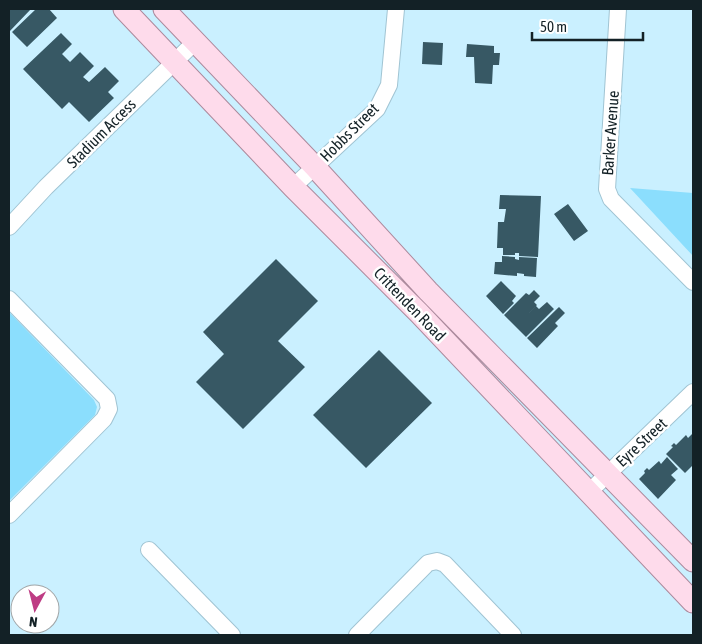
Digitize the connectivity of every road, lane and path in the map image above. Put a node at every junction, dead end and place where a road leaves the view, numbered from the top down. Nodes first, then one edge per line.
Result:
1 (124, 9) edge
2 (164, 9) edge
3 (396, 9) edge
4 (618, 9) edge
5 (196, 42) junction
6 (174, 62) junction
7 (314, 166) junction
8 (293, 187) junction
9 (9, 227) edge
10 (693, 282) edge
11 (9, 299) edge
12 (693, 392) edge
13 (607, 474) junction
14 (588, 493) junction
15 (9, 515) edge
16 (149, 550) dead end
17 (693, 560) edge
18 (693, 602) edge
19 (232, 635) edge
20 (357, 635) edge
21 (513, 635) edge

1 - 6 main road, Crittenden Road
2 - 5 main road, Crittenden Road
3 - 7 street, Hobbs Street
4 - 10 street, Barker Avenue
5 - 6 street, Stadium Access
5 - 7 main road, Crittenden Road
6 - 8 main road, Crittenden Road
6 - 9 street, Stadium Access
7 - 8 street, Hobbs Street
7 - 13 main road, Crittenden Road
8 - 14 main road, Crittenden Road
11 - 15 street
12 - 13 street, Eyre Street
13 - 14 street, Eyre Street
13 - 17 main road, Crittenden Road
14 - 18 main road, Crittenden Road
16 - 19 street
20 - 21 street

